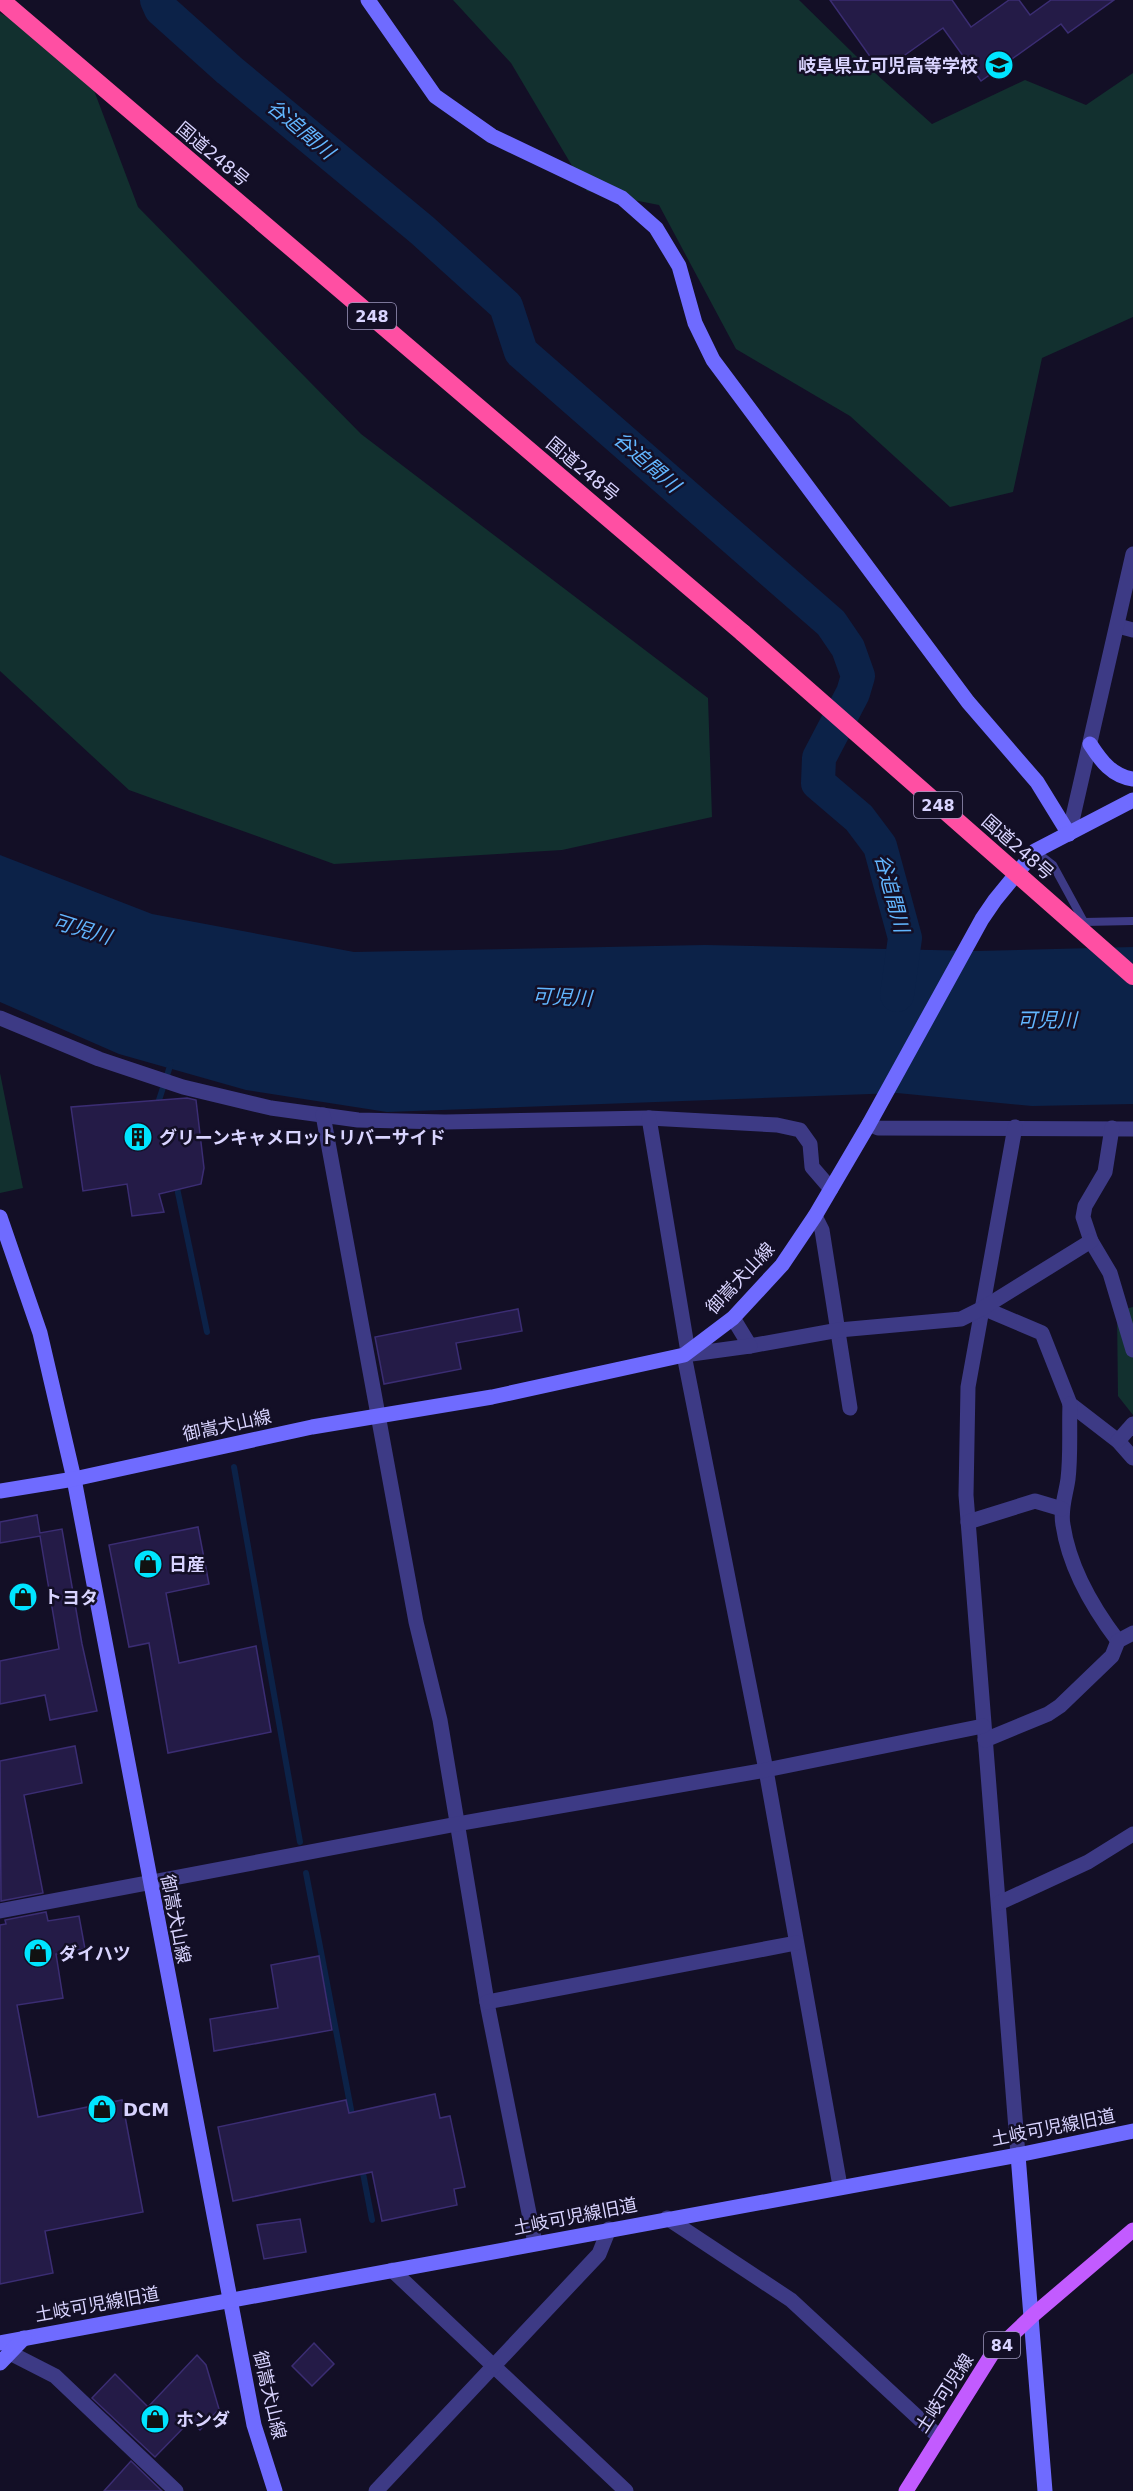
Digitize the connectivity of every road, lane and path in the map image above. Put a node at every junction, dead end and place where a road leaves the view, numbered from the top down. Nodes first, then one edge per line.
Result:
1 (1, 0) edge
2 (368, 0) edge
3 (1133, 554) edge
4 (1125, 628) edge
5 (1090, 744) junction
6 (1133, 779) edge
7 (1133, 800) edge
8 (1069, 834) junction
9 (1035, 850) junction
10 (1133, 921) edge
11 (1133, 976) edge
12 (0, 1018) edge
13 (323, 1115) junction
14 (649, 1118) junction
15 (869, 1124) junction
16 (1015, 1127) junction
17 (1112, 1128) junction
18 (1133, 1128) edge
19 (831, 1189) junction
20 (814, 1216) junction
21 (0, 1217) edge
22 (1091, 1240) junction
23 (983, 1308) junction
24 (733, 1318) junction
25 (839, 1330) junction
26 (750, 1346) junction
27 (1133, 1350) edge
28 (686, 1354) junction
29 (1070, 1404) junction
30 (850, 1408) dead end
31 (378, 1415) junction
32 (1133, 1424) edge
33 (1118, 1441) junction
34 (1133, 1458) edge
35 (74, 1479) junction
36 (0, 1491) edge
37 (1062, 1509) junction
38 (968, 1522) junction
39 (1133, 1634) edge
40 (1118, 1641) junction
41 (984, 1733) junction
42 (765, 1770) junction
43 (457, 1824) junction
44 (1133, 1834) edge
45 (149, 1882) junction
46 (999, 1903) junction
47 (0, 1911) edge
48 (796, 1943) junction
49 (487, 2002) junction
50 (1133, 2132) edge
51 (1018, 2155) junction
52 (840, 2186) junction
53 (667, 2218) junction
54 (609, 2229) junction
55 (1129, 2238) edge
56 (535, 2243) junction
57 (392, 2270) junction
58 (230, 2300) junction
59 (1032, 2316) junction
60 (3, 2353) edge
61 (494, 2366) junction
62 (939, 2436) junction
63 (176, 2491) edge
64 (275, 2491) edge
65 (376, 2491) edge
66 (626, 2491) edge
67 (906, 2491) edge
68 (1045, 2491) edge

1 - 11 highway, 国道248号 / 248, bridge
2 - 8 street
3 - 4 street
4 - 5 street
5 - 6 street
5 - 8 street
7 - 8 street, 御嵩犬山線
8 - 9 street, 御嵩犬山線
9 - 10 lane
9 - 15 street, 御嵩犬山線
12 - 13 street
13 - 14 street
13 - 31 street
14 - 19 street
14 - 28 street
15 - 16 street
15 - 19 street, 御嵩犬山線
16 - 17 street
16 - 23 street
17 - 18 street
17 - 22 street
19 - 20 street, 御嵩犬山線
20 - 24 street, 御嵩犬山線
20 - 25 street
21 - 35 street
22 - 23 street
22 - 27 street
23 - 25 street
23 - 29 street
23 - 38 street
24 - 26 street
24 - 28 street, 御嵩犬山線
25 - 26 street
25 - 30 street
26 - 28 street
28 - 31 street, 御嵩犬山線
28 - 42 street
29 - 33 street
29 - 37 street
31 - 35 street, 御嵩犬山線
31 - 43 street
32 - 33 street
33 - 34 street
35 - 36 street
35 - 45 street, 御嵩犬山線
37 - 38 street
37 - 40 street
38 - 41 street
39 - 40 street
40 - 41 street
41 - 42 street
41 - 46 street
42 - 43 street
42 - 48 street
43 - 45 street
43 - 49 street
44 - 46 street
45 - 47 street
45 - 58 street, 御嵩犬山線
46 - 51 street
48 - 49 street
48 - 52 street
49 - 56 street
50 - 51 street, 土岐可児線旧道
51 - 52 street, 土岐可児線旧道
51 - 59 street
52 - 53 street, 土岐可児線旧道
53 - 54 street, 土岐可児線旧道
53 - 62 street
54 - 56 street, 土岐可児線旧道
54 - 61 street
55 - 59 main road, 土岐可児線 / 84
56 - 57 street, 土岐可児線旧道
57 - 58 street, 土岐可児線旧道
57 - 61 street
58 - 60 street, 土岐可児線旧道
58 - 64 street, 御嵩犬山線
59 - 62 main road, 土岐可児線 / 84
59 - 68 street
60 - 63 street
61 - 65 street
61 - 66 street
62 - 67 main road, 土岐可児線 / 84

